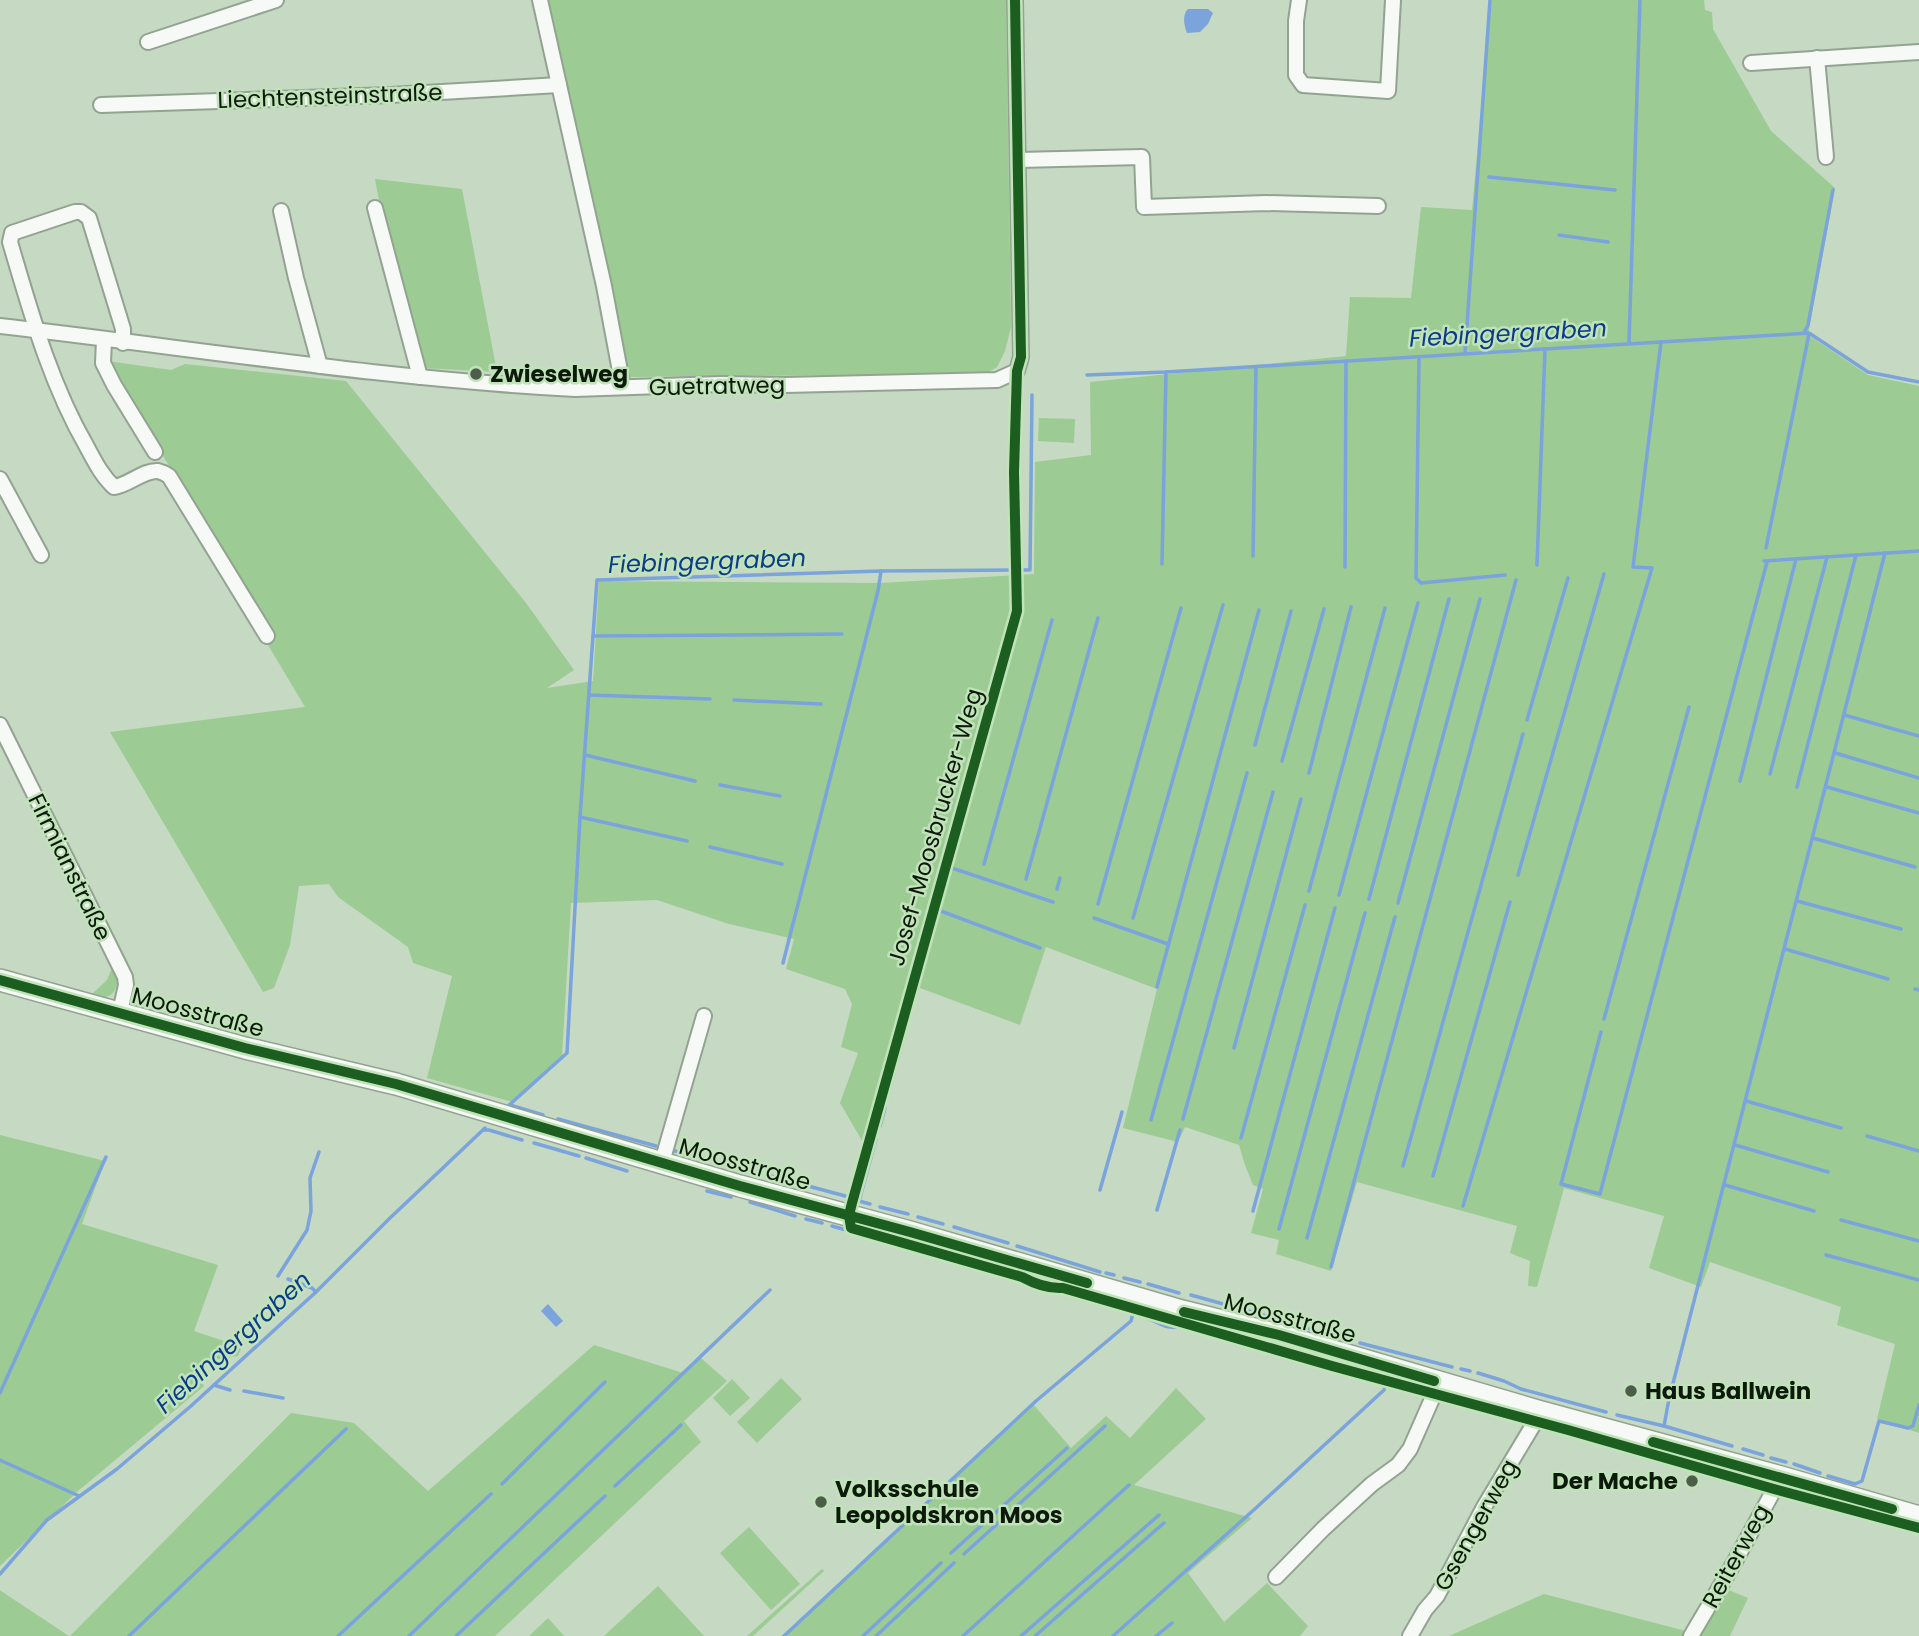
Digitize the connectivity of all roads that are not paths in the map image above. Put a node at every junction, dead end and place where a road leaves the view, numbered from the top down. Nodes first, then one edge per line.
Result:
1 (276, 0) edge
2 (540, 0) edge
3 (1015, 0) edge
4 (1299, 0) edge
5 (1394, 0) edge
6 (148, 41) dead end
7 (1919, 52) edge
8 (1817, 58) junction
9 (1751, 63) dead end
10 (559, 85) junction
11 (101, 105) dead end
12 (1826, 157) dead end
13 (1019, 160) junction
14 (1378, 206) dead end
15 (375, 208) dead end
16 (281, 211) dead end
17 (0, 326) edge
18 (36, 330) junction
19 (104, 340) junction
20 (123, 343) junction
21 (320, 366) junction
22 (420, 377) junction
23 (623, 387) junction
24 (155, 452) dead end
25 (0, 479) edge
26 (41, 555) dead end
27 (267, 636) dead end
28 (0, 725) edge
29 (0, 980) edge
30 (120, 1012) junction
31 (704, 1016) dead end
32 (662, 1162) junction
33 (1439, 1383) junction
34 (1538, 1411) junction
35 (1781, 1477) junction
36 (1919, 1517) edge
37 (1276, 1577) dead end
38 (1410, 1636) edge
39 (1691, 1636) edge

1 - 6 street
2 - 10 street
3 - 13 street
4 - 5 street
7 - 8 street
8 - 9 street
8 - 12 street
10 - 11 street, Liechtensteinstraße
10 - 23 street
13 - 14 street
13 - 23 street, Guetratweg
15 - 22 street
16 - 21 street
17 - 18 street, Guetratweg
18 - 19 street, Guetratweg
18 - 20 street
18 - 27 street
19 - 20 street, Guetratweg
19 - 24 street
20 - 21 street, Guetratweg
21 - 22 street, Guetratweg
22 - 23 street, Guetratweg
25 - 26 street
28 - 30 street, Firmianstraße
29 - 30 street, Moosstraße
30 - 32 street, Moosstraße
31 - 32 street
32 - 33 street, Moosstraße
33 - 34 street, Moosstraße
33 - 37 street
34 - 35 street, Moosstraße
34 - 38 street, Gsengerweg
35 - 36 street, Moosstraße
35 - 39 street, Reiterweg

